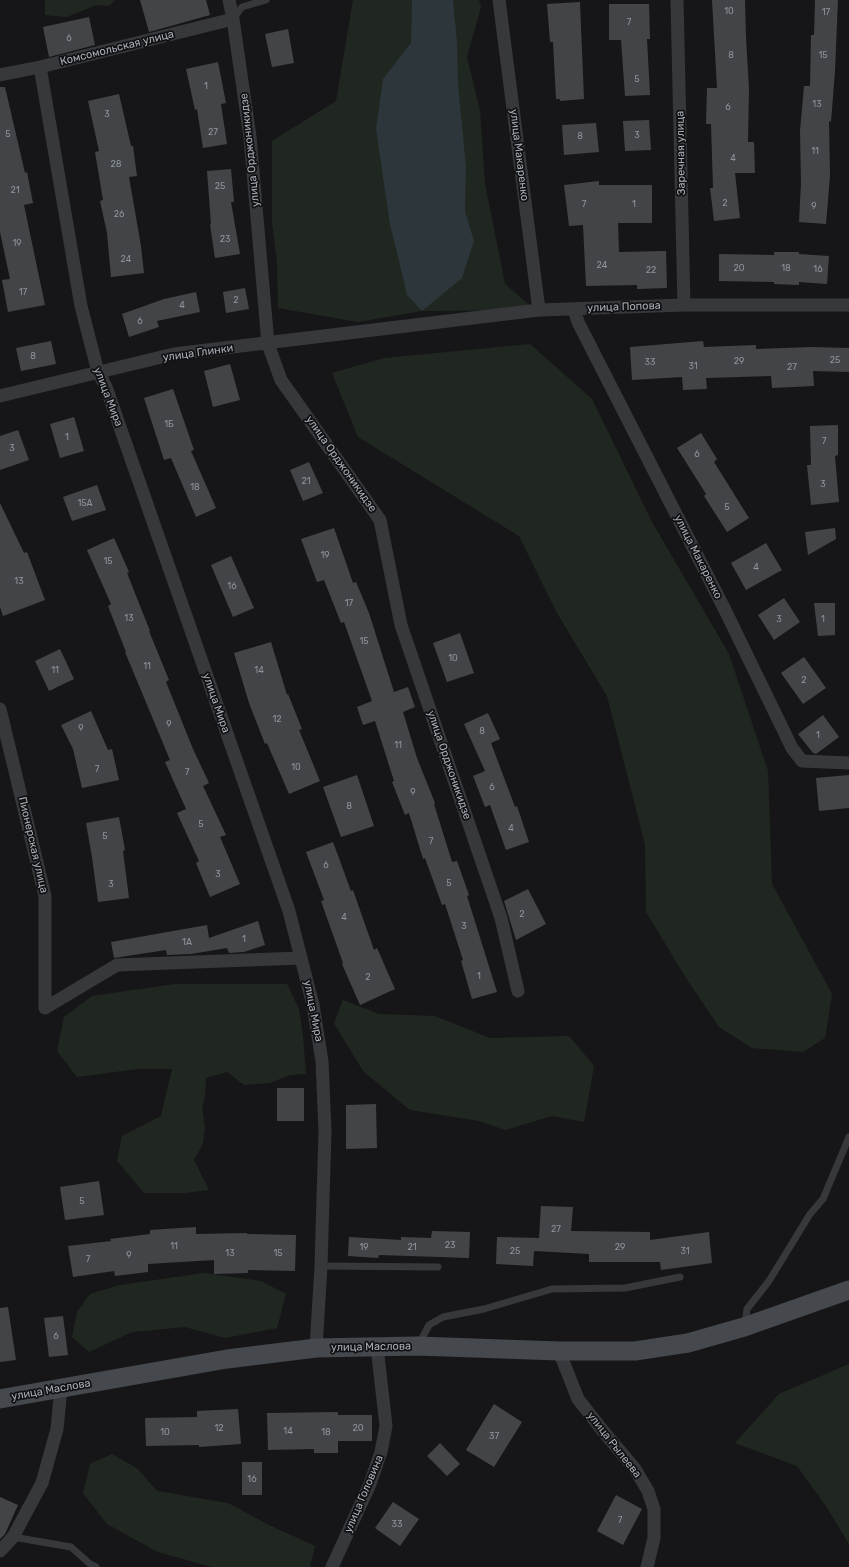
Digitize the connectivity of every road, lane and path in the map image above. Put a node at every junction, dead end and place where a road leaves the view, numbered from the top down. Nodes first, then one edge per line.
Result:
1 (229, 0) edge
2 (266, 0) edge
3 (499, 0) edge
4 (678, 0) edge
5 (233, 19) junction
6 (40, 67) junction
7 (0, 75) edge
8 (684, 305) junction
9 (849, 305) edge
10 (574, 309) junction
11 (539, 310) junction
12 (400, 327) joint
13 (268, 344) junction
14 (98, 372) junction
15 (0, 396) edge
16 (0, 708) edge
17 (849, 763) edge
18 (301, 958) junction
19 (518, 991) dead end
20 (849, 1137) edge
21 (321, 1266) junction
22 (438, 1267) dead end
23 (680, 1277) dead end
24 (849, 1290) edge
25 (744, 1327) junction
26 (418, 1346) junction
27 (377, 1347) junction
28 (316, 1348) junction
29 (559, 1351) junction
30 (61, 1388) junction
31 (0, 1399) edge
32 (13, 1537) junction
33 (0, 1551) edge
34 (96, 1567) edge
35 (332, 1567) edge
36 (647, 1567) edge

1 - 5 street, улица Орджоникидзе
2 - 5 lane
3 - 11 street, улица Макаренко
4 - 8 street, Заречная улица
5 - 6 street, Комсомольская улица
5 - 13 street, улица Орджоникидзе
6 - 7 street, Комсомольская улица
6 - 14 street, улица Мира
8 - 9 street, улица Попова
8 - 10 street, улица Попова
10 - 11 street, улица Попова
10 - 17 street, улица Макаренко
11 - 12 street, улица Попова
12 - 13 street, улица Глинки
13 - 14 street, улица Глинки
13 - 19 street, улица Орджоникидзе
14 - 15 street, улица Глинки
14 - 18 street, улица Мира
16 - 18 street, Пионерская улица
18 - 21 street, улица Мира
20 - 25 lane
21 - 22 lane
21 - 28 street, улица Мира
23 - 26 lane
24 - 25 main road, улица Маслова
25 - 29 main road, улица Маслова
26 - 27 main road, улица Маслова
26 - 29 main road, улица Маслова
27 - 28 main road, улица Маслова
27 - 35 street, улица Головина
28 - 30 main road, улица Маслова
29 - 36 street, улица Рылеева
30 - 31 main road, улица Маслова
30 - 32 street
32 - 33 street
32 - 34 lane

